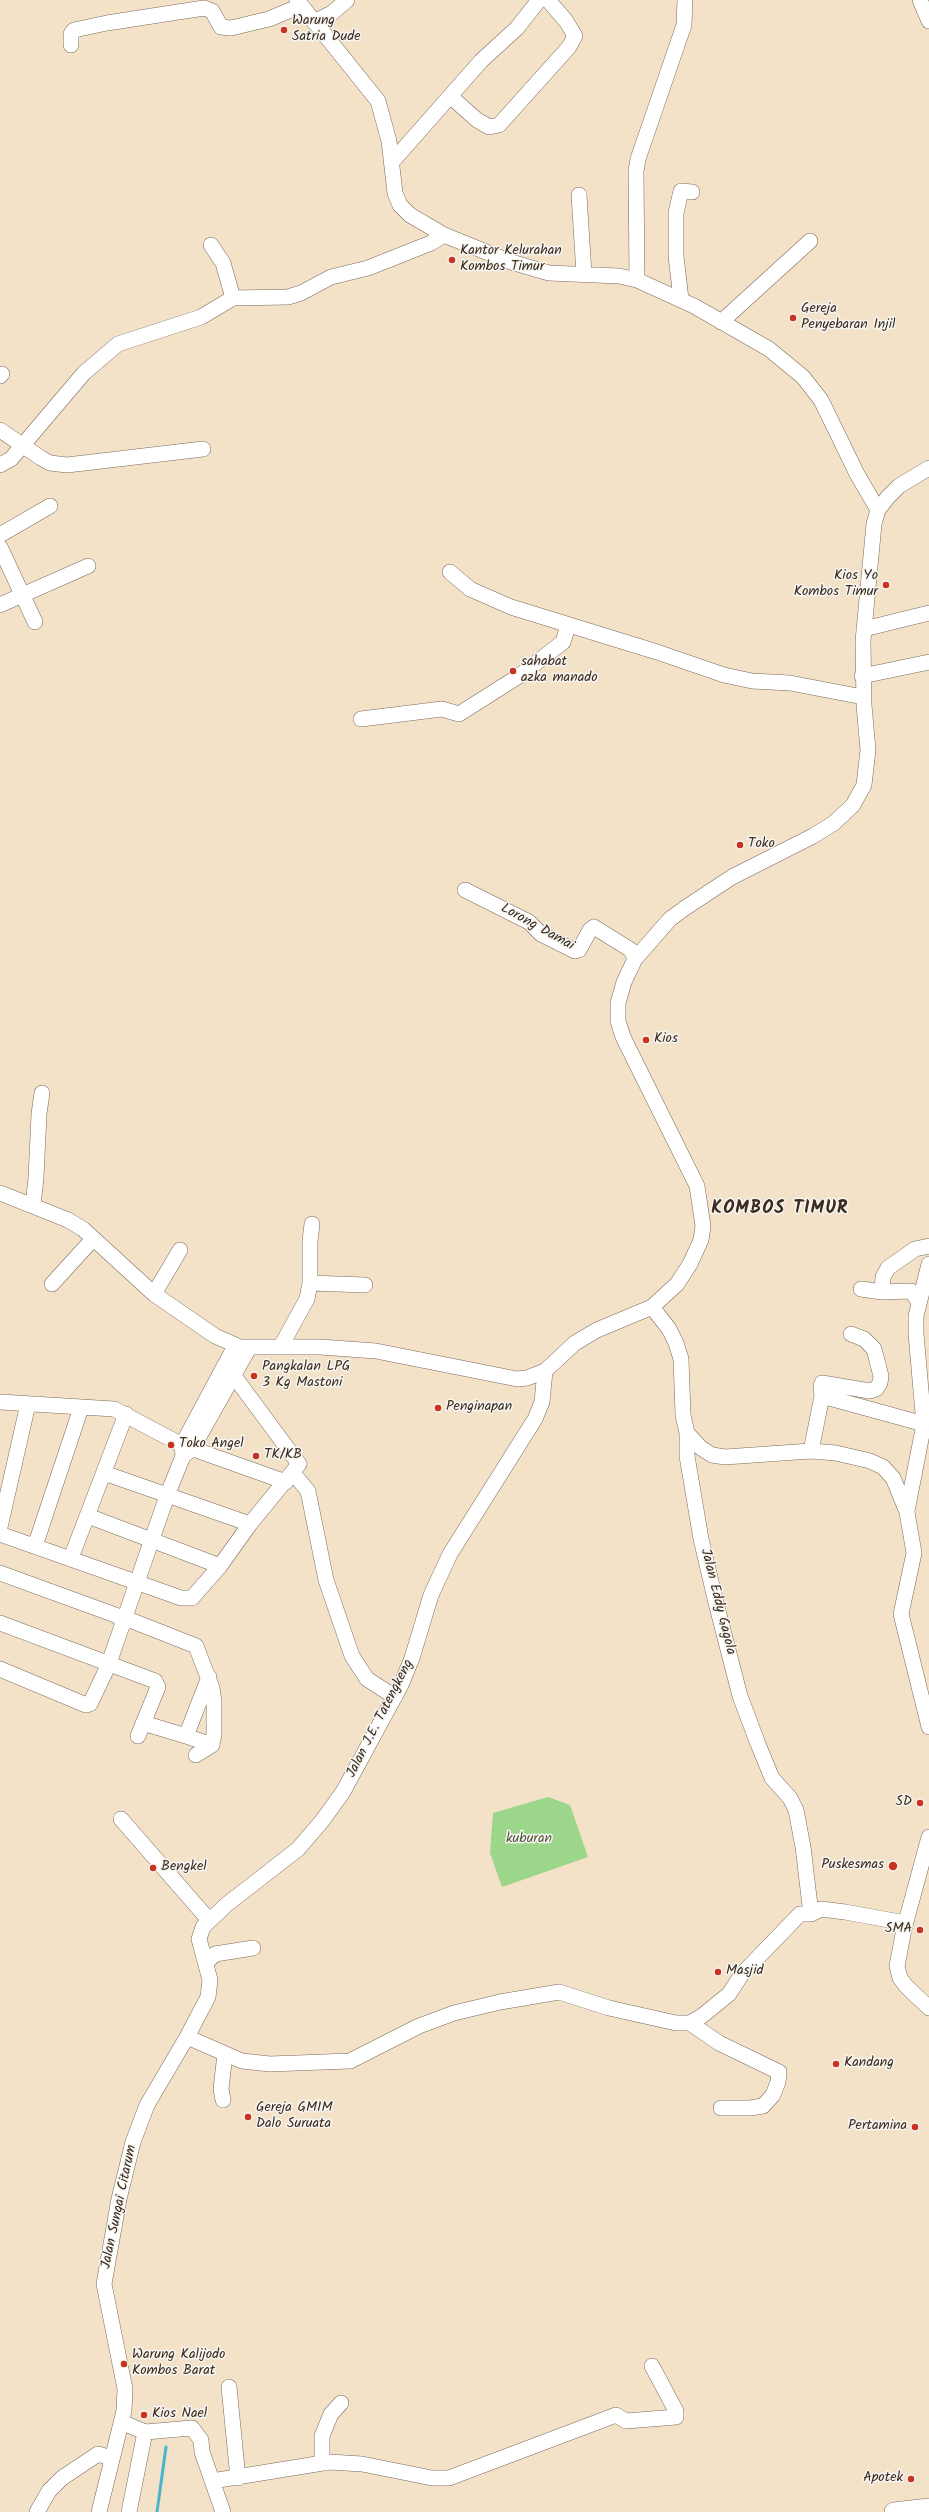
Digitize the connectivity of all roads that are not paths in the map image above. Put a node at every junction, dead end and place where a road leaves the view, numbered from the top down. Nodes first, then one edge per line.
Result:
1 (346, 0) edge
2 (539, 0) edge
3 (548, 0) edge
4 (685, 0) edge
5 (920, 0) edge
6 (298, 3) edge
7 (929, 21) edge
8 (314, 22) junction
9 (71, 45) dead end
10 (450, 96) junction
11 (392, 162) junction
12 (692, 192) dead end
13 (579, 195) dead end
14 (444, 235) junction
15 (810, 241) dead end
16 (211, 245) dead end
17 (584, 274) junction
18 (637, 280) junction
19 (233, 298) junction
20 (681, 299) junction
21 (722, 322) junction
22 (0, 430) edge
23 (22, 447) junction
24 (204, 449) dead end
25 (0, 465) edge
26 (929, 468) edge
27 (50, 506) dead end
28 (878, 510) junction
29 (0, 535) edge
30 (0, 547) edge
31 (88, 566) dead end
32 (450, 572) dead end
33 (22, 594) junction
34 (0, 605) edge
35 (929, 613) edge
36 (35, 622) dead end
37 (568, 626) junction
38 (864, 629) junction
39 (929, 662) edge
40 (862, 676) junction
41 (863, 697) junction
42 (361, 719) dead end
43 (465, 890) dead end
44 (634, 959) junction
45 (42, 1093) dead end
46 (0, 1193) edge
47 (33, 1205) junction
48 (312, 1224) dead end
49 (93, 1239) junction
50 (929, 1246) edge
51 (180, 1250) dead end
52 (929, 1264) edge
53 (310, 1283) junction
54 (52, 1284) dead end
55 (365, 1285) dead end
56 (861, 1289) dead end
57 (882, 1292) junction
58 (154, 1294) junction
59 (919, 1302) junction
60 (652, 1308) junction
61 (851, 1334) dead end
62 (281, 1346) junction
63 (242, 1347) junction
64 (545, 1371) junction
65 (234, 1376) junction
66 (822, 1396) junction
67 (0, 1402) edge
68 (212, 1402) junction
69 (28, 1404) junction
70 (81, 1408) junction
71 (126, 1414) junction
72 (924, 1424) junction
73 (687, 1433) junction
74 (925, 1439) edge
75 (186, 1450) junction
76 (811, 1451) junction
77 (104, 1473) junction
78 (289, 1478) junction
79 (893, 1478) junction
80 (913, 1480) junction
81 (167, 1496) junction
82 (906, 1512) junction
83 (88, 1516) junction
84 (250, 1524) junction
85 (0, 1527) edge
86 (0, 1534) edge
87 (151, 1539) junction
88 (35, 1546) junction
89 (71, 1558) junction
90 (220, 1566) junction
91 (0, 1573) edge
92 (137, 1582) junction
93 (0, 1623) edge
94 (123, 1623) junction
95 (108, 1666) junction
96 (0, 1669) edge
97 (209, 1677) junction
98 (394, 1697) junction
99 (927, 1709) edge
100 (929, 1727) edge
101 (186, 1736) junction
102 (212, 1745) junction
103 (196, 1755) dead end
104 (121, 1820) dead end
105 (929, 1837) edge
106 (811, 1914) junction
107 (208, 1919) junction
108 (904, 1929) junction
109 (253, 1948) dead end
110 (206, 1963) junction
111 (929, 2008) edge
112 (690, 2023) junction
113 (187, 2037) junction
114 (225, 2054) junction
115 (223, 2100) dead end
116 (721, 2108) dead end
117 (652, 2366) dead end
118 (229, 2387) dead end
119 (341, 2403) dead end
120 (121, 2422) junction
121 (146, 2432) junction
122 (111, 2458) junction
123 (325, 2463) junction
124 (238, 2478) junction
125 (212, 2481) junction
126 (929, 2508) edge
127 (37, 2512) edge
128 (99, 2512) edge
129 (129, 2512) edge
130 (223, 2512) edge
131 (894, 2512) edge

1 - 8 street
2 - 10 street
3 - 10 street
4 - 18 street
5 - 7 street
6 - 8 street
6 - 9 street
8 - 11 street
10 - 11 street
11 - 14 street
12 - 20 street
13 - 17 street
14 - 17 street
14 - 19 street
15 - 21 street
16 - 19 street
17 - 18 street
18 - 20 street
19 - 23 street
20 - 21 street
21 - 28 street
22 - 23 street
23 - 24 street
23 - 25 street
26 - 28 street
27 - 29 street
28 - 38 street
30 - 33 street
31 - 33 street
32 - 37 street
33 - 34 street
33 - 36 street
35 - 38 street
37 - 41 street
37 - 42 street
38 - 40 street
39 - 40 street
40 - 41 street
41 - 44 street
43 - 44 street, Lorong Damai
44 - 60 street
45 - 47 street
46 - 47 street
47 - 49 street
48 - 53 street
49 - 54 street
49 - 58 street
50 - 57 street
51 - 58 street
52 - 59 street
53 - 55 street
53 - 62 street
56 - 57 street
57 - 59 street
58 - 63 street
59 - 72 street
60 - 64 street
60 - 73 street, Jalan Eddy Gagola
61 - 66 street
62 - 63 street
62 - 64 street
63 - 65 street
63 - 68 street
64 - 98 street, Jalan J.E. Tatengkeng
65 - 68 street
65 - 78 street
66 - 72 street
66 - 76 street
67 - 69 street
68 - 75 street
69 - 70 street
69 - 85 street
70 - 71 street
70 - 88 street
71 - 75 street
71 - 77 street
72 - 74 street
73 - 76 street
73 - 106 street, Jalan Eddy Gagola
74 - 80 street
75 - 78 street
75 - 81 street
76 - 79 street
77 - 81 street
77 - 83 street
78 - 84 street
78 - 98 street
79 - 80 street
79 - 82 street
80 - 82 street
81 - 84 street
81 - 87 street
82 - 99 street
83 - 87 street
83 - 89 street
84 - 90 street
86 - 88 street
87 - 90 street
87 - 92 street
88 - 89 street
89 - 92 street
90 - 92 street
91 - 94 street
92 - 94 street
93 - 95 street
94 - 95 street
94 - 97 street
95 - 96 street
95 - 101 street
97 - 101 street
97 - 102 street
98 - 107 street, Jalan J.E. Tatengkeng
99 - 100 street
101 - 102 street
102 - 103 street
104 - 107 street
105 - 108 street
106 - 108 street
106 - 112 street
107 - 110 street, Jalan Sungai Citarum
108 - 111 street
109 - 110 street
110 - 113 street, Jalan Sungai Citarum
112 - 114 street
112 - 116 street
113 - 114 street
113 - 120 street, Jalan Sungai Citarum
114 - 115 street
117 - 123 street
118 - 124 street
119 - 123 street
120 - 121 street
120 - 122 street, Jalan Sungai Citarum
121 - 125 street
121 - 129 street
122 - 127 street
122 - 128 street, Jalan Sungai Citarum
123 - 124 street
124 - 125 street
125 - 130 street
126 - 131 main road

